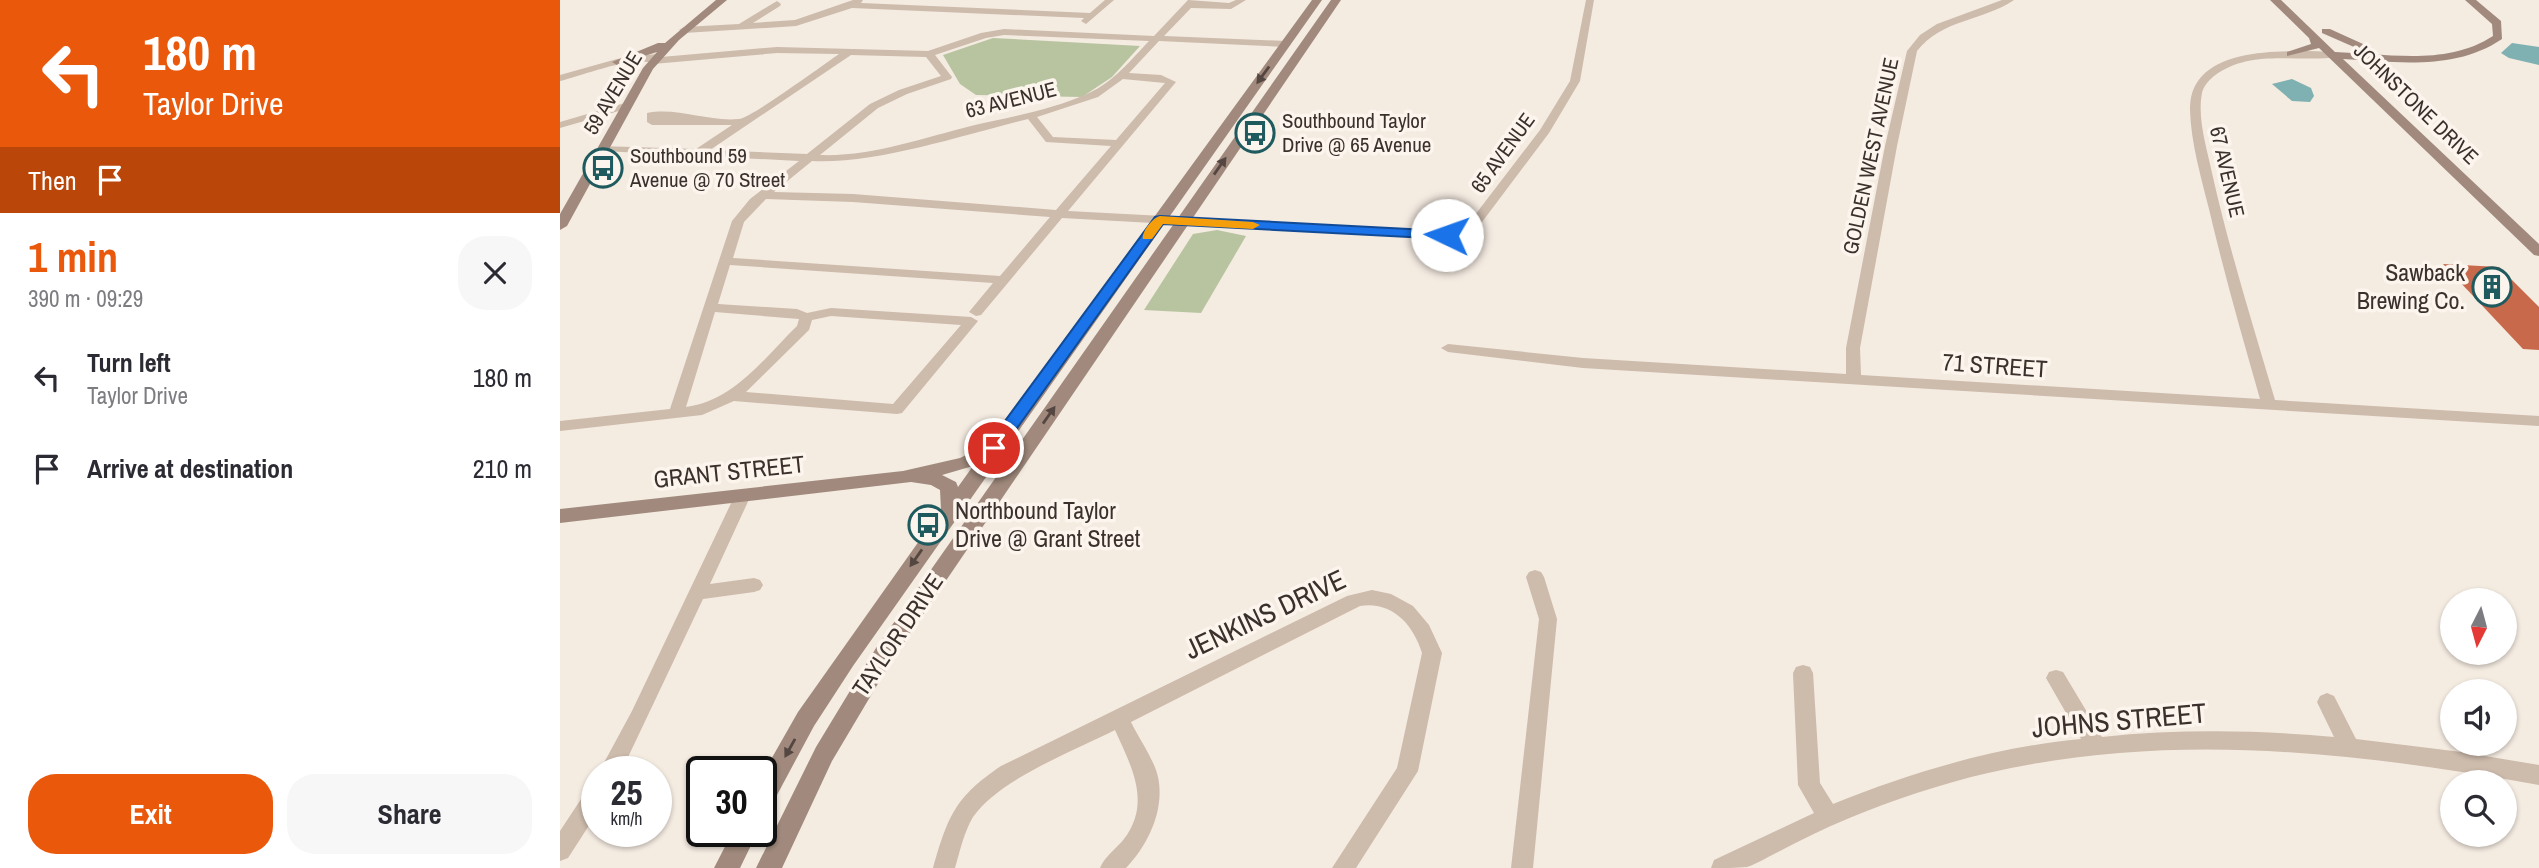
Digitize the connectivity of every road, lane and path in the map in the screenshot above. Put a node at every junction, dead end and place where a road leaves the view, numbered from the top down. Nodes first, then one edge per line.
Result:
1 (722, 0) edge
2 (925, 0) edge
3 (991, 0) edge
4 (1040, 0) edge
5 (1110, 0) edge
6 (1242, 0) edge
7 (1317, 0) edge
8 (1336, 0) edge
9 (1590, 0) edge
10 (2010, 0) edge
11 (2275, 0) edge
12 (2470, 0) edge
13 (1191, 2) edge
14 (855, 3) edge
15 (777, 4) dead end
16 (915, 8) junction
17 (977, 11) junction
18 (1024, 13) junction
19 (1093, 16) junction
20 (796, 23) junction
21 (741, 27) junction
22 (684, 30) junction
23 (790, 32) dead end
24 (1004, 32) junction
25 (1072, 35) junction
26 (2313, 35) junction
27 (675, 38) junction
28 (1157, 38) junction
29 (1286, 44) junction
30 (852, 51) junction
31 (929, 54) junction
32 (2291, 54) junction
33 (2335, 55) junction
34 (2353, 56) junction
35 (2408, 58) junction
36 (654, 59) junction
37 (617, 62) junction
38 (1121, 76) junction
39 (560, 78) edge
40 (625, 106) junction
41 (1030, 115) junction
42 (699, 120) dead end
43 (745, 122) junction
44 (560, 125) edge
45 (1120, 143) junction
46 (603, 148) junction
47 (698, 153) junction
48 (807, 159) junction
49 (762, 195) junction
50 (1057, 214) junction
51 (1160, 220) junction
52 (1181, 222) junction
53 (560, 226) edge
54 (2526, 240) junction
55 (2539, 253) edge
56 (725, 261) junction
57 (1003, 280) junction
58 (710, 308) junction
59 (976, 312) dead end
60 (806, 317) junction
61 (1448, 348) dead end
62 (1854, 380) junction
63 (732, 396) junction
64 (2269, 405) junction
65 (676, 413) junction
66 (2539, 421) edge
67 (560, 426) edge
68 (994, 448) junction
69 (903, 477) junction
70 (743, 495) junction
71 (950, 509) junction
72 (560, 516) edge
73 (1535, 577) dead end
74 (754, 584) dead end
75 (698, 593) junction
76 (1803, 673) dead end
77 (2056, 678) dead end
78 (2327, 702) dead end
79 (1119, 718) junction
80 (2349, 744) junction
81 (2096, 745) junction
82 (618, 756) edge
83 (777, 771) edge
84 (2539, 775) edge
85 (1828, 816) junction
86 (581, 818) edge
87 (738, 847) edge
88 (560, 850) edge
89 (727, 868) edge
90 (769, 868) edge
91 (944, 868) edge
92 (1111, 868) edge
93 (1343, 868) edge
94 (1522, 868) edge
95 (1722, 868) edge

1 - 22 main road, 59 AVENUE
2 - 16 street
3 - 17 street
4 - 18 street
5 - 19 street
6 - 13 street, 63 AVENUE
7 - 29 main road, TAYLOR DRIVE
52 -> 8 main road, TAYLOR DRIVE
9 - 52 street, 65 AVENUE
10 - 62 street, GOLDEN WEST AVENUE
11 - 26 main road, JOHNSTONE DRIVE
12 - 35 main road
13 - 28 street, 63 AVENUE
14 - 16 street
14 - 20 street
15 - 21 street
16 - 17 street
17 - 18 street
18 - 19 street
18 - 24 street
19 - 25 street
20 - 21 street
20 - 23 street
21 - 22 street
22 - 27 main road, 59 AVENUE
24 - 25 street
24 - 31 street
25 - 28 street
26 - 32 main road
26 - 33 main road, JOHNSTONE DRIVE
27 - 36 main road, 59 AVENUE
27 - 37 main road
28 - 29 street
28 - 38 street, 63 AVENUE
29 -> 51 main road, TAYLOR DRIVE
30 - 31 street
30 - 36 street
30 - 43 street
31 - 48 street
32 - 33 street, 67 AVENUE
32 - 64 street, 67 AVENUE
33 - 34 main road
33 - 54 main road, JOHNSTONE DRIVE
34 - 35 main road
34 - 35 main road, JOHNSTONE DRIVE
34 - 54 main road, JOHNSTONE DRIVE
36 - 37 street
36 - 40 main road, 59 AVENUE
37 - 39 street
38 - 41 street, 63 AVENUE
38 - 45 street
40 - 44 street
40 - 46 main road, 59 AVENUE
41 - 45 street
41 - 48 street, 63 AVENUE
42 - 43 street
43 - 47 street
45 - 50 street
46 - 47 street, 63 AVENUE
46 - 53 main road, 59 AVENUE
47 - 48 street, 63 AVENUE
48 - 49 street
49 - 50 street, 65 AVENUE
49 - 56 street
50 - 51 street, 65 AVENUE
50 - 57 street
51 - 52 street, 65 AVENUE
51 - 68 main road, TAYLOR DRIVE
90 -> 52 main road, TAYLOR DRIVE
54 - 55 main road, JOHNSTONE DRIVE
56 - 57 street
56 - 58 street
57 - 59 street
58 - 60 street
58 - 65 street
60 - 63 street
60 - 63 street
61 - 62 street, 71 STREET
62 - 64 street, 71 STREET
63 - 65 street
64 - 66 street, 71 STREET
65 - 67 street
68 - 69 main road
68 - 71 main road, TAYLOR DRIVE
69 - 70 main road, GRANT STREET
69 - 71 main road
70 - 72 main road, GRANT STREET
70 - 75 street
71 -> 83 main road, TAYLOR DRIVE
73 - 94 street
74 - 75 street
75 - 82 street
76 - 85 street
77 - 81 street
78 - 80 street
79 - 91 street, JENKINS DRIVE
79 - 92 street
79 - 93 street, JENKINS DRIVE
80 - 81 street, JOHNS STREET
80 - 84 street, JOHNS STREET
81 - 85 street, JOHNS STREET
85 - 95 street, JOHNS STREET
86 - 88 street
87 - 89 main road

